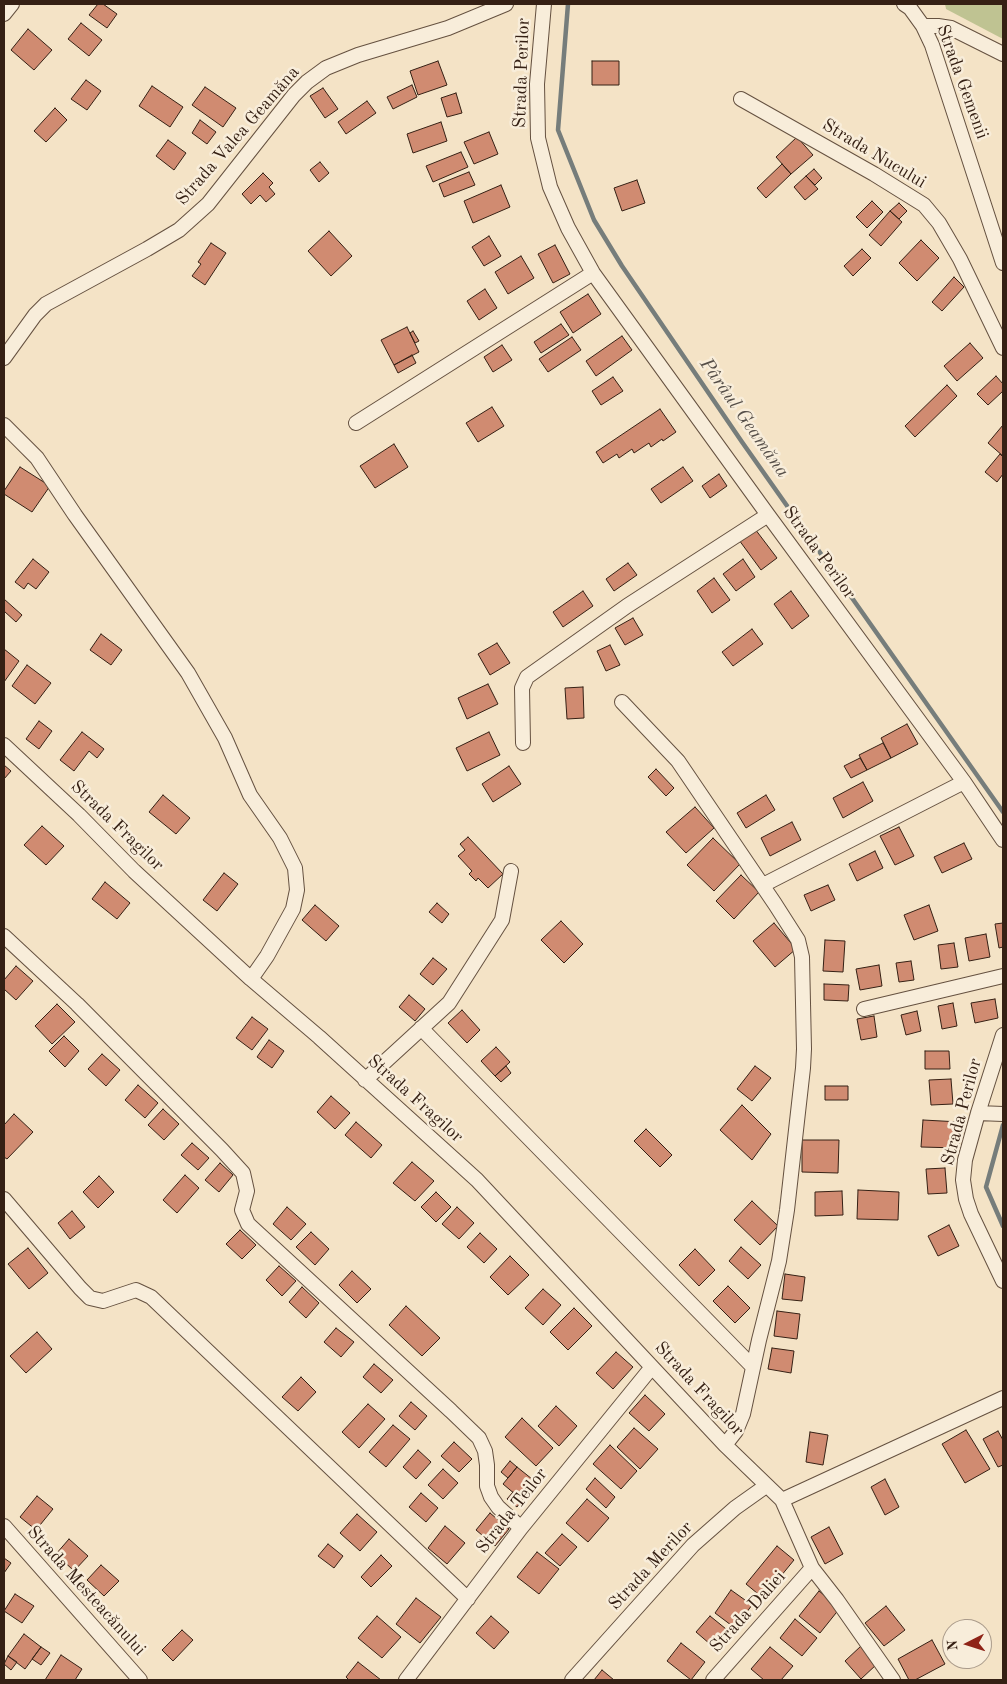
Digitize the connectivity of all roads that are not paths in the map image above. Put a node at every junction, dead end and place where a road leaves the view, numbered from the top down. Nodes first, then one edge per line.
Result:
1 (12, 4) edge
2 (506, 4) edge
3 (544, 4) edge
4 (904, 4) edge
5 (4, 14) edge
6 (923, 26) junction
7 (1003, 54) edge
8 (741, 99) dead end
9 (1003, 263) edge
10 (593, 273) junction
11 (1003, 348) edge
12 (4, 358) edge
13 (356, 423) dead end
14 (4, 424) edge
15 (768, 515) junction
16 (622, 702) dead end
17 (523, 743) dead end
18 (4, 745) edge
19 (964, 782) junction
20 (1003, 840) edge
21 (511, 872) dead end
22 (763, 885) junction
23 (4, 936) edge
24 (1003, 976) edge
25 (251, 979) junction
26 (864, 1009) dead end
27 (421, 1028) junction
28 (1003, 1036) edge
29 (365, 1080) junction
30 (978, 1113) junction
31 (1003, 1114) edge
32 (4, 1199) edge
33 (1003, 1281) edge
34 (753, 1366) junction
35 (652, 1367) junction
36 (1003, 1398) edge
37 (725, 1445) junction
38 (766, 1486) junction
39 (782, 1500) junction
40 (4, 1526) edge
41 (521, 1528) junction
42 (812, 1568) junction
43 (468, 1599) junction
44 (140, 1680) edge
45 (406, 1680) edge
46 (572, 1680) edge
47 (713, 1680) edge
48 (892, 1680) edge

1 - 5 street
2 - 12 street, Strada Valea Geamăna
3 - 10 street, Strada Perilor
4 - 6 street, Strada Gemenii
6 - 7 street
6 - 9 street, Strada Gemenii
8 - 11 street, Strada Nucului
10 - 13 street
10 - 15 street, Strada Perilor
14 - 25 street
15 - 17 street
15 - 19 street, Strada Perilor
16 - 22 street
18 - 25 street, Strada Fragilor
19 - 20 street, Strada Perilor
19 - 22 street
21 - 27 street
22 - 34 street
23 - 41 street
24 - 26 street
25 - 29 street, Strada Fragilor
27 - 29 street
27 - 34 street
28 - 30 street, Strada Perilor
29 - 35 street, Strada Fragilor
30 - 31 street
30 - 33 street, Strada Perilor
32 - 43 street
34 - 37 street
35 - 37 street, Strada Fragilor
35 - 41 street, Strada Teilor
36 - 39 street
37 - 38 street, Strada Fragilor
38 - 39 street, Strada Fragilor
38 - 46 street, Strada Merilor
39 - 42 street, Strada Daliei
40 - 44 street, Strada Mesteacănului
41 - 43 street, Strada Teilor
42 - 47 street, Strada Daliei
42 - 48 street, Strada Daliei
43 - 45 street, Strada Teilor

